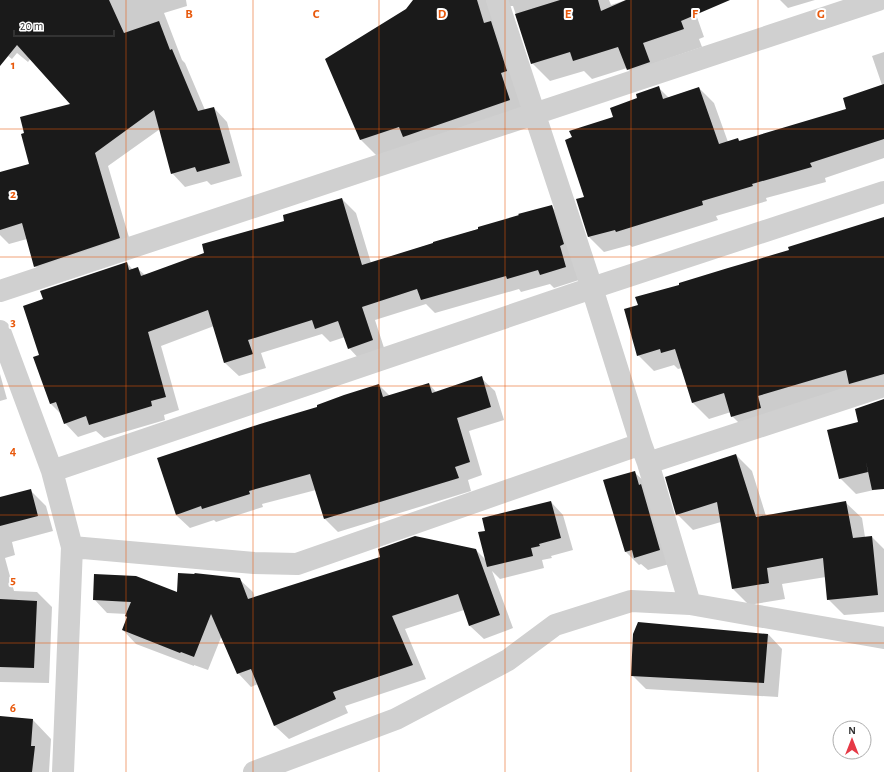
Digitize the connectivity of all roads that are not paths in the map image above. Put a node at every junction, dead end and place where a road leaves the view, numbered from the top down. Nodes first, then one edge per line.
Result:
1 (497, 0) edge
2 (878, 0) edge
3 (534, 113) junction
4 (884, 192) edge
5 (592, 288) junction
6 (0, 291) edge
7 (0, 331) edge
8 (884, 386) edge
9 (645, 454) junction
10 (52, 471) junction
11 (72, 547) junction
12 (690, 604) junction
13 (884, 638) edge
14 (63, 772) edge
15 (254, 772) edge

1 - 3 street
2 - 3 street
3 - 5 street
3 - 6 street
4 - 5 street
5 - 9 street
5 - 10 street
7 - 10 street
8 - 9 street
9 - 11 street
9 - 12 street
10 - 11 street
11 - 14 street
12 - 13 street
12 - 15 street

